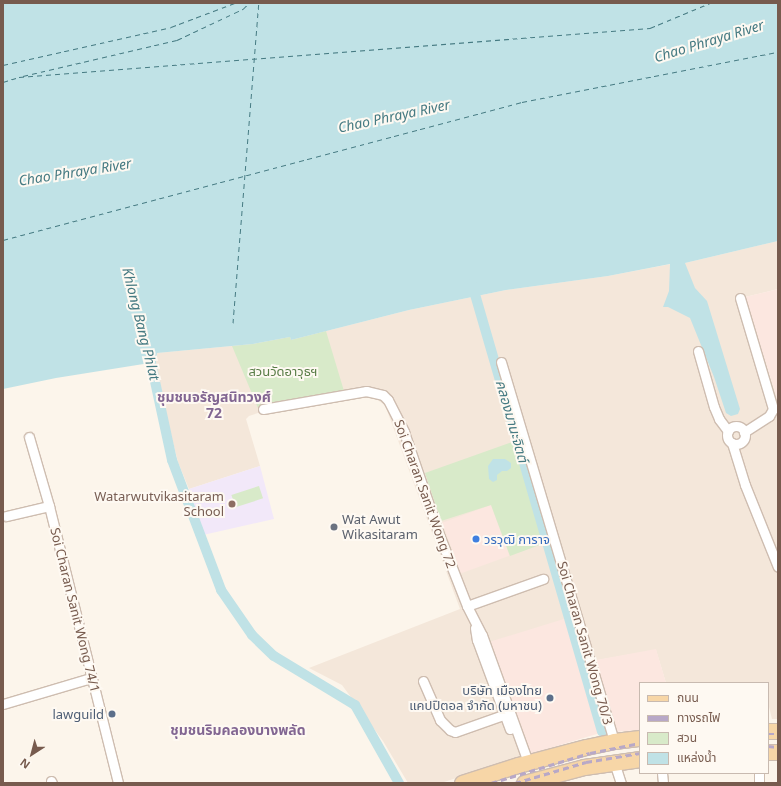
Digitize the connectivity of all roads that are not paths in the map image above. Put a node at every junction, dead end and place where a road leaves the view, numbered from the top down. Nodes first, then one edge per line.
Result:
1 (740, 298) dead end
2 (698, 351) dead end
3 (500, 362) dead end
4 (263, 409) dead end
5 (728, 431) junction
6 (744, 432) junction
7 (29, 437) dead end
8 (732, 443) junction
9 (49, 506) junction
10 (6, 516) dead end
11 (778, 567) edge
12 (543, 579) dead end
13 (467, 606) junction
14 (91, 678) junction
15 (423, 681) dead end
16 (3, 704) edge
17 (507, 713) junction
18 (639, 738) edge
19 (614, 741) junction
20 (639, 759) edge
21 (614, 762) junction
22 (525, 763) junction
23 (531, 782) edge
24 (118, 783) edge
25 (462, 783) edge
26 (621, 783) edge

1 - 6 street
2 - 5 street
3 - 19 street, Soi Charan Sanit Wong 70/3
4 - 13 street, Soi Charan Sanit Wong 72
5 - 6 street
5 - 8 street
6 - 8 street
7 - 9 street, Soi Charan Sanit Wong 74/1
8 - 11 street
9 - 10 street
9 - 14 street, Soi Charan Sanit Wong 74/1
12 - 13 street
13 - 17 street, Soi Charan Sanit Wong 72
14 - 16 street
14 - 24 street, Soi Charan Sanit Wong 74/1
15 - 17 street
17 - 22 street, Soi Charan Sanit Wong 72
18 - 19 main road
19 - 22 main road
20 - 21 main road
21 - 23 main road
21 - 26 street
22 - 25 main road

